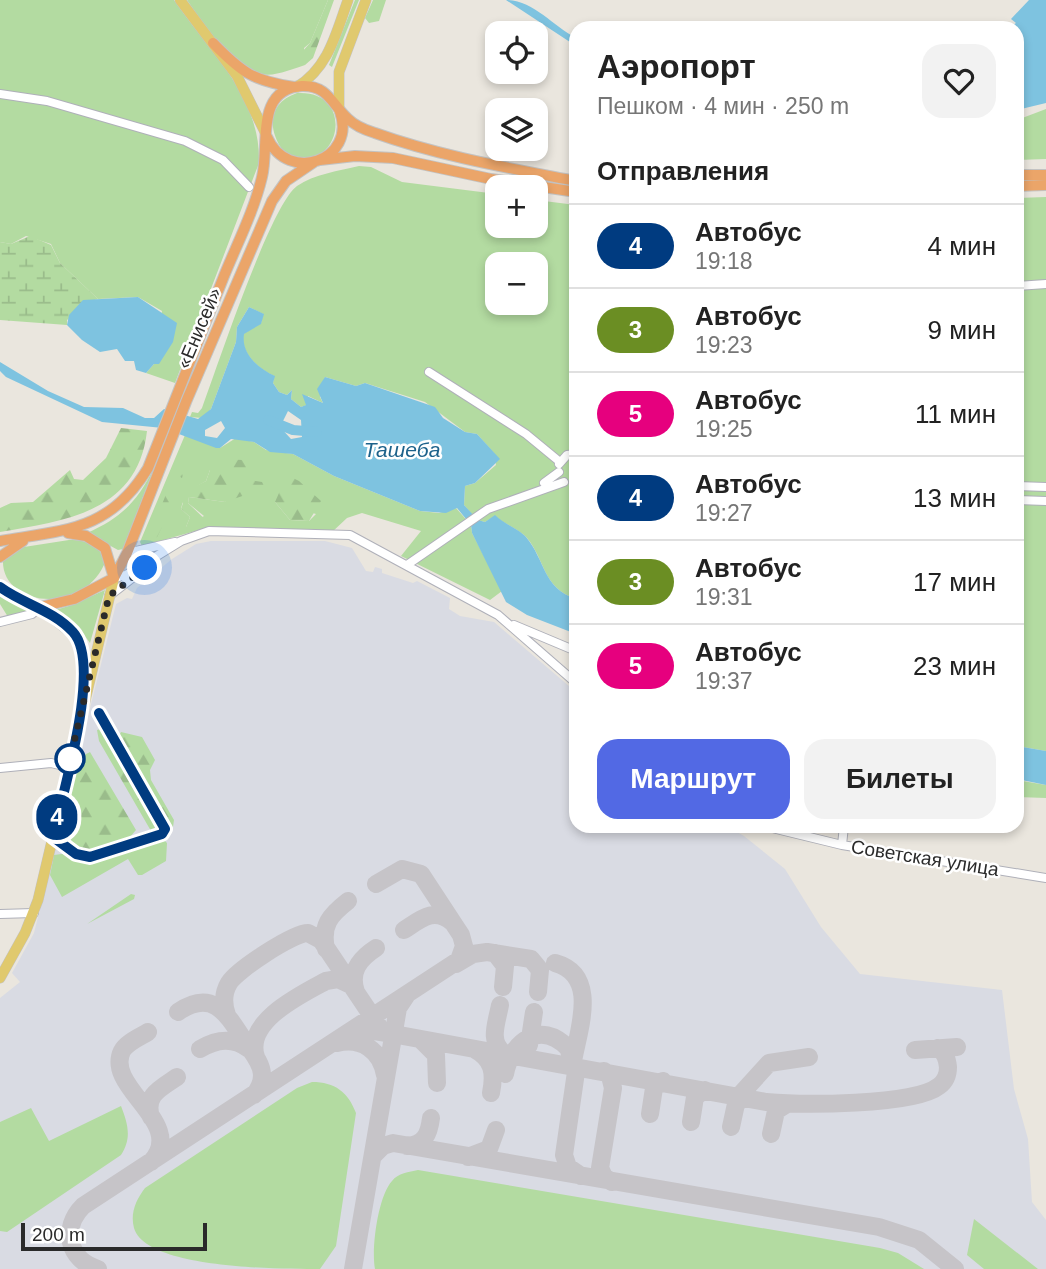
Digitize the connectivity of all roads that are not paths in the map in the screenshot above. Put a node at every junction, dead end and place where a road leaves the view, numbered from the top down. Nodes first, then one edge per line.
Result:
1 (180, 0) edge
2 (348, 0) edge
3 (366, 0) edge
4 (213, 43) junction
5 (297, 87) junction
6 (0, 94) edge
7 (339, 110) junction
8 (268, 137) junction
9 (317, 161) junction
10 (1046, 174) edge
11 (1024, 176) edge
12 (569, 180) edge
13 (1046, 185) edge
14 (1024, 186) edge
15 (249, 187) dead end
16 (569, 191) edge
17 (1046, 284) edge
18 (1024, 286) edge
19 (429, 372) dead end
20 (181, 400) junction
21 (162, 448) junction
22 (569, 455) edge
23 (560, 462) junction
24 (558, 472) junction
25 (564, 482) junction
26 (569, 483) edge
27 (1024, 486) edge
28 (1046, 487) edge
29 (1024, 500) edge
30 (1046, 501) edge
31 (488, 509) junction
32 (65, 532) junction
33 (39, 536) junction
34 (0, 541) edge
35 (181, 541) junction
36 (128, 553) junction
37 (0, 556) edge
38 (407, 565) junction
39 (114, 578) junction
40 (0, 587) edge
41 (109, 596) junction
42 (40, 607) junction
43 (0, 622) edge
44 (509, 624) junction
45 (569, 648) edge
46 (569, 677) edge
47 (85, 690) junction
48 (68, 767) junction
49 (0, 768) edge
50 (793, 833) edge
51 (844, 833) edge
52 (842, 845) junction
53 (1046, 878) edge
54 (34, 913) junction
55 (0, 914) edge
56 (0, 978) edge

1 - 4 main road
2 - 5 main road
3 - 7 main road
4 - 5 highway
4 - 8 main road
5 - 7 highway
5 - 8 highway, «Енисей»
6 - 15 street
7 - 9 highway, «Енисей»
7 - 12 highway
8 - 9 highway, «Енисей»
8 - 20 highway, «Енисей»
9 - 16 highway, «Енисей»
9 - 20 highway, «Енисей»
10 - 11 highway
13 - 14 highway
17 - 18 street
19 - 23 street
20 - 21 highway, «Енисей»
21 - 32 highway, «Енисей»
21 - 36 highway, «Енисей»
22 - 23 street
23 - 24 street
24 - 25 street
24 - 31 street
25 - 26 street
25 - 31 street
27 - 28 street
29 - 30 street
31 - 38 street
32 - 33 highway, «Енисей»
32 - 39 highway, «Енисей»
33 - 34 highway, «Енисей»
33 - 37 highway, «Енисей»
35 - 36 street
35 - 38 street
35 - 39 street
35 - 41 street
36 - 39 highway, «Енисей»
38 - 44 street
39 - 41 main road
39 - 42 highway
40 - 42 highway
41 - 47 main road
42 - 43 street
42 - 47 highway
44 - 45 street
44 - 46 street
47 - 48 main road
48 - 49 street
48 - 54 main road
50 - 52 street, Советская улица
51 - 52 street
52 - 53 street, Советская улица
54 - 55 street
54 - 56 main road

